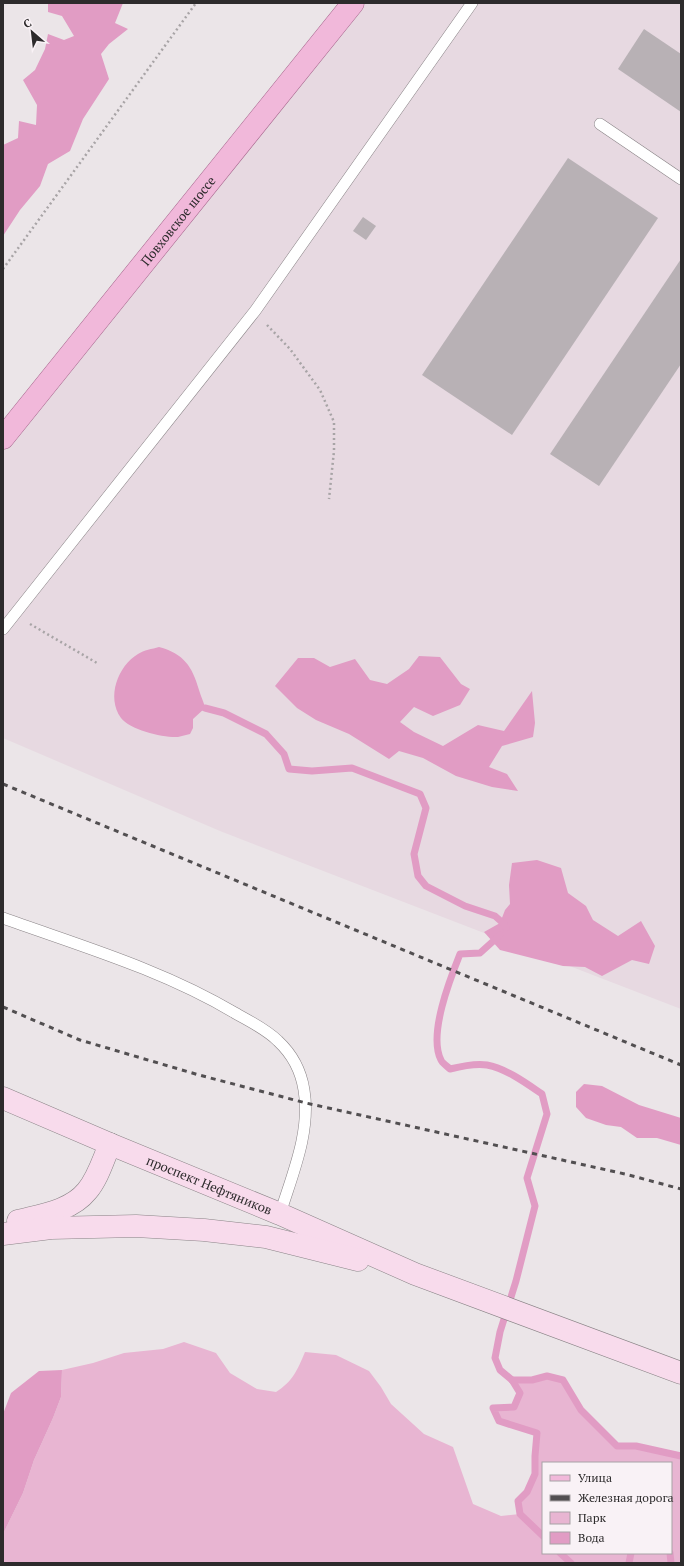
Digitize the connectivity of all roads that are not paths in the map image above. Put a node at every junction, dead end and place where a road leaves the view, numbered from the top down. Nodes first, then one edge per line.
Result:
1 (353, 3) edge
2 (472, 3) edge
3 (600, 124) dead end
4 (681, 179) edge
5 (3, 438) edge
6 (3, 629) edge
7 (3, 918) edge
8 (3, 1098) edge
9 (110, 1144) junction
10 (280, 1214) junction
11 (3, 1226) edge
12 (3, 1234) edge
13 (415, 1274) junction
14 (681, 1373) edge

1 - 5 main road, Повховское шоссе
2 - 6 lane
3 - 4 lane
7 - 10 lane
8 - 9 main road, проспект Нефтяников
9 - 10 main road, проспект Нефтяников
9 - 11 main road
10 - 13 main road, проспект Нефтяников
12 - 13 main road, проспект Нефтяников
13 - 14 main road, проспект Нефтяников

